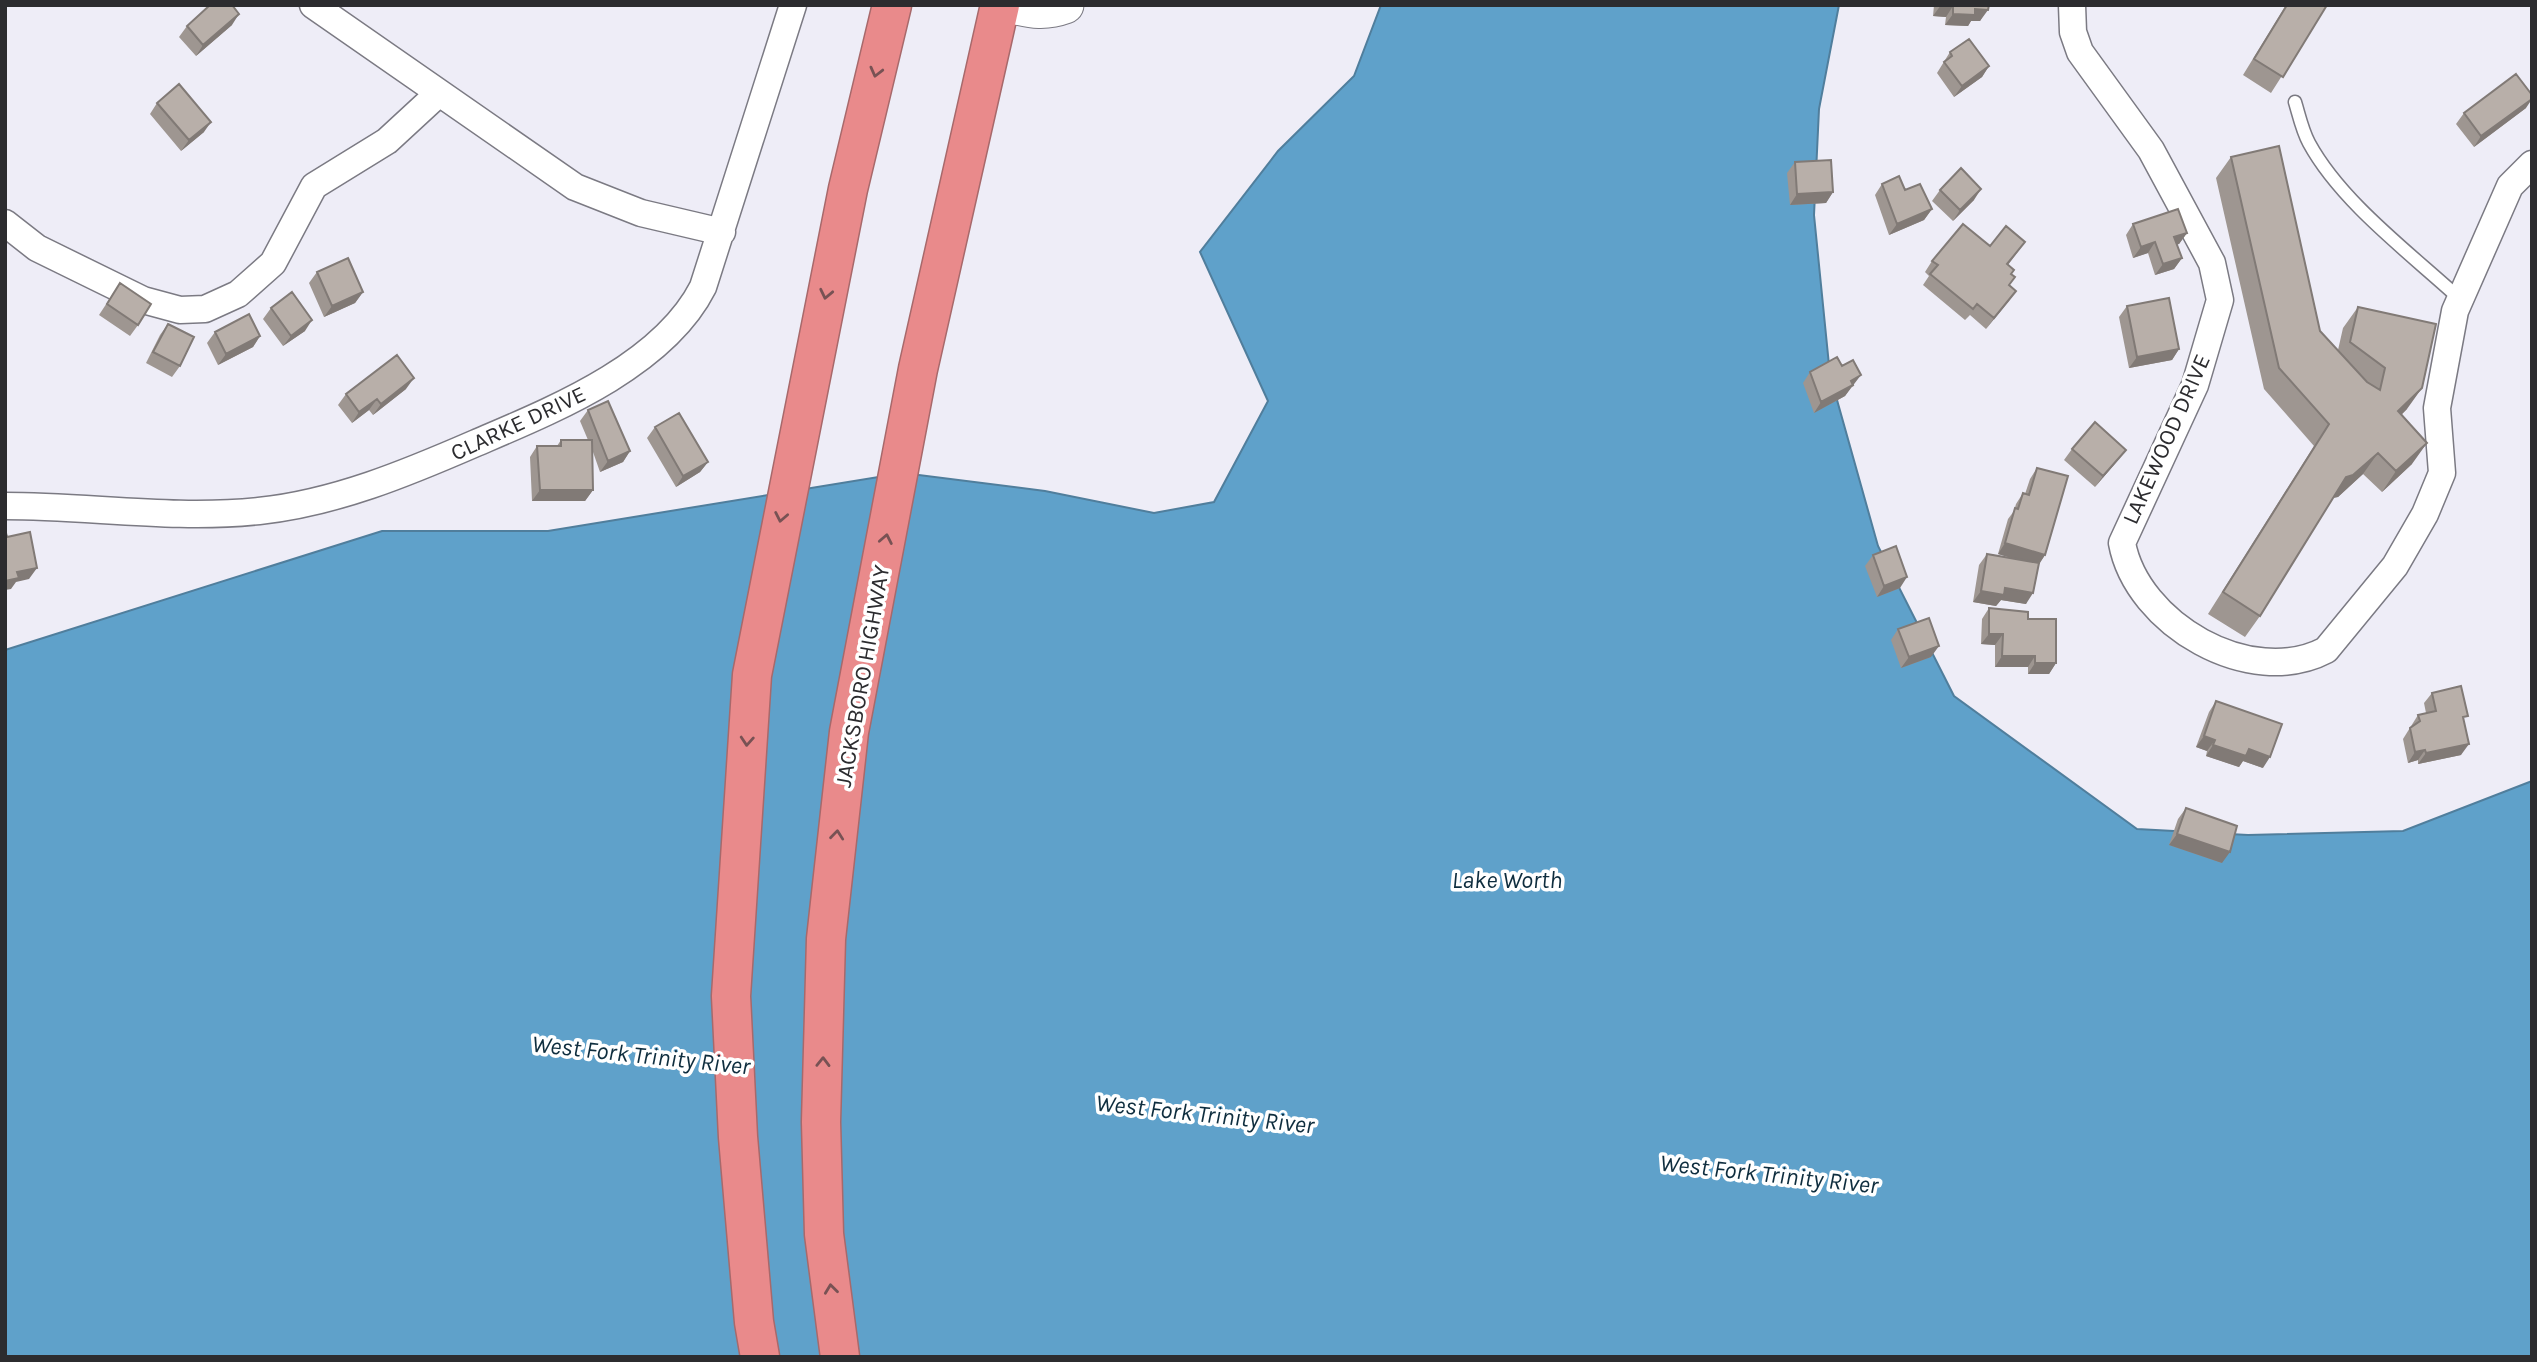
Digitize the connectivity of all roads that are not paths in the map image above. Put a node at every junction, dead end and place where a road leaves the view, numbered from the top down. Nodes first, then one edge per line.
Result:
1 (313, 5) edge
2 (892, 5) edge
3 (1000, 5) edge
4 (1013, 5) edge
5 (1065, 5) edge
6 (2072, 5) edge
7 (793, 7) edge
8 (439, 93) junction
9 (2295, 102) dead end
10 (2532, 164) edge
11 (5, 223) edge
12 (722, 232) junction
13 (2460, 299) junction
14 (5, 506) edge
15 (760, 1357) edge
16 (840, 1357) edge

1 - 8 street
2 -> 15 highway
16 -> 3 highway, JACKSBORO HIGHWAY
4 - 5 main road
6 - 13 street, LAKEWOOD DRIVE
7 - 12 street, CLARKE DRIVE
8 - 11 street
8 - 12 street
9 - 13 lane
10 - 13 street
12 - 14 street, CLARKE DRIVE

